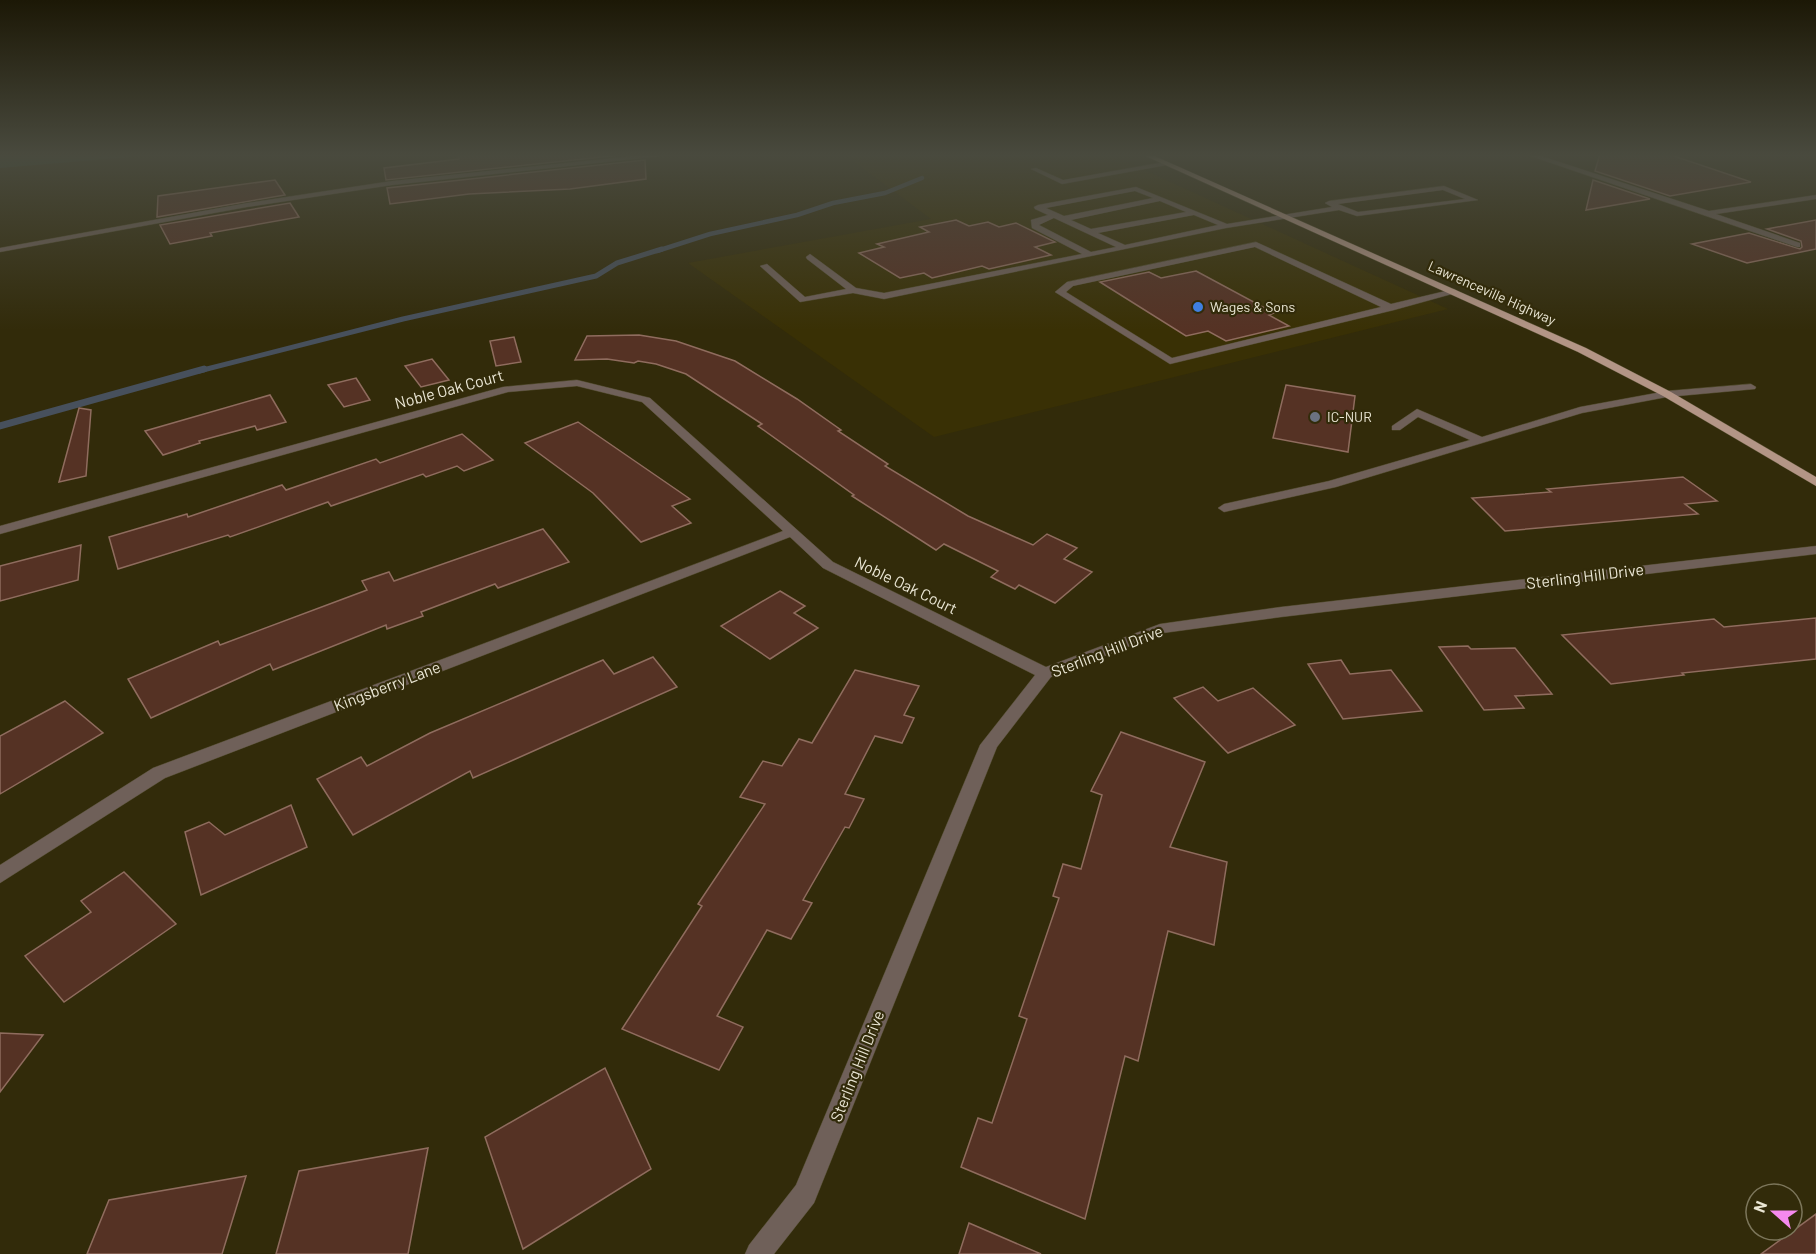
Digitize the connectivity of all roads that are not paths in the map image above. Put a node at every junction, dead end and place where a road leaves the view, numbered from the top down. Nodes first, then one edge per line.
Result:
1 (206, 213) edge
2 (1049, 213) edge
3 (1084, 213) edge
4 (1194, 213) joint
5 (1272, 213) edge
6 (1315, 213) edge
7 (1353, 213) edge
8 (1369, 213) edge
9 (1709, 213) joint
10 (1712, 213) edge
11 (1058, 217) junction
12 (1284, 218) junction
13 (1226, 226) junction
14 (1088, 232) junction
15 (1797, 245) dead end
16 (1124, 248) junction
17 (0, 250) edge
18 (1090, 255) junction
19 (810, 257) dead end
20 (764, 266) dead end
21 (853, 290) junction
22 (1454, 292) junction
23 (1391, 308) junction
24 (1751, 387) dead end
25 (1667, 394) junction
26 (1396, 428) dead end
27 (1481, 441) junction
28 (1816, 482) edge
29 (1224, 508) dead end
30 (0, 530) edge
31 (792, 532) junction
32 (1816, 550) edge
33 (1045, 673) junction
34 (0, 875) edge
35 (758, 1254) edge

1 - 17 street
2 - 11 street
3 - 11 street
4 - 13 street
4 - 14 street
5 - 12 main road, Lawrenceville Highway
6 - 12 street
7 - 8 street
9 - 10 street
9 - 15 street
11 - 14 street
11 - 18 street
12 - 13 street
12 - 22 main road, Lawrenceville Highway
13 - 16 street
14 - 16 street
16 - 18 street
18 - 21 street
19 - 21 street
20 - 21 street
22 - 23 street
22 - 25 main road, Lawrenceville Highway
23 - 23 street
24 - 25 street
25 - 27 street
25 - 28 main road, Lawrenceville Highway
26 - 27 street
27 - 29 street
30 - 31 street, Noble Oak Court
31 - 33 street, Noble Oak Court
31 - 34 street, Kingsberry Lane
32 - 33 street, Sterling Hill Drive
33 - 35 street, Sterling Hill Drive

